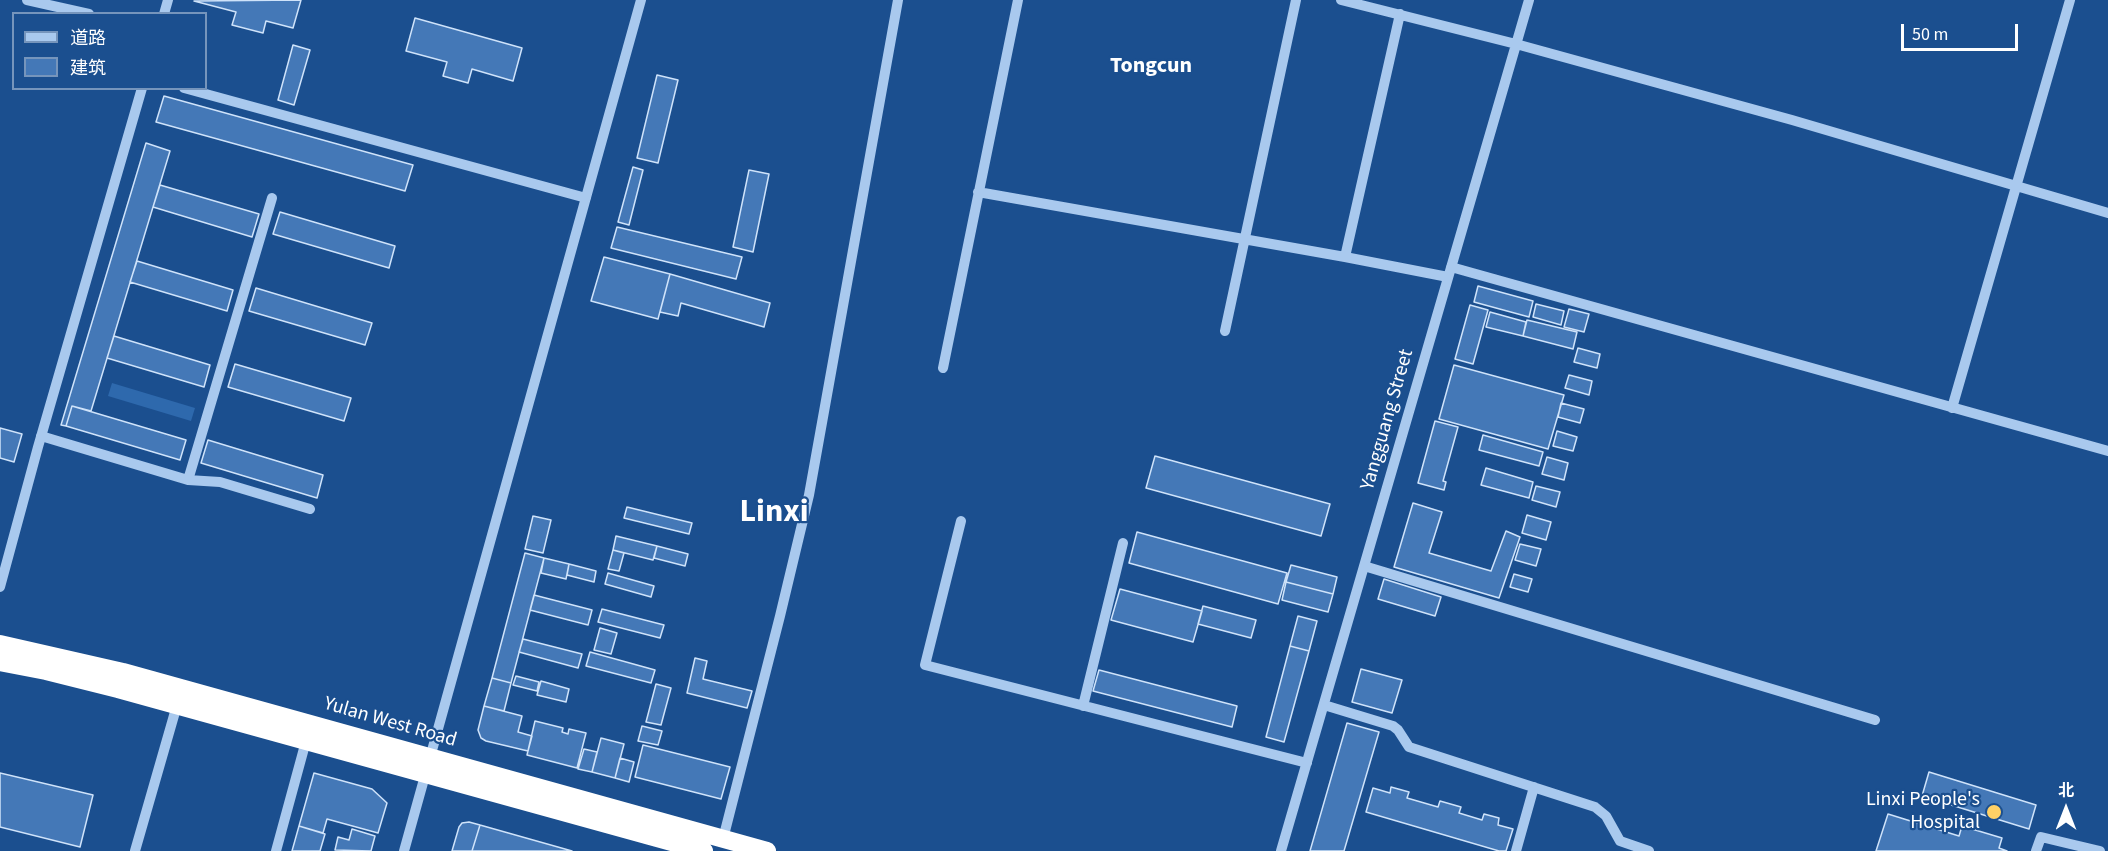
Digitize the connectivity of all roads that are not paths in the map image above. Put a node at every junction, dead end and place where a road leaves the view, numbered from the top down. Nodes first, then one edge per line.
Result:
1 (27, 0) edge
2 (641, 0) edge
3 (898, 0) edge
4 (1018, 0) edge
5 (1296, 0) edge
6 (1341, 0) edge
7 (1529, 0) edge
8 (2070, 0) edge
9 (80, 12) edge
10 (1400, 14) junction
11 (1516, 44) junction
12 (141, 90) edge
13 (191, 90) edge
14 (2016, 186) junction
15 (978, 192) junction
16 (272, 198) dead end
17 (586, 198) junction
18 (2108, 213) edge
19 (1246, 239) junction
20 (1345, 256) junction
21 (1449, 272) junction
22 (1225, 331) dead end
23 (943, 368) dead end
24 (1952, 408) junction
25 (41, 436) junction
26 (2108, 451) edge
27 (188, 480) junction
28 (310, 509) dead end
29 (961, 521) dead end
30 (1123, 543) dead end
31 (1364, 566) junction
32 (0, 587) edge
33 (0, 644) edge
34 (0, 662) edge
35 (177, 705) junction
36 (1324, 705) junction
37 (1083, 706) junction
38 (1875, 720) dead end
39 (306, 741) junction
40 (1307, 763) junction
41 (428, 766) junction
42 (1534, 787) junction
43 (723, 838) junction
44 (135, 851) edge
45 (276, 851) edge
46 (404, 851) edge
47 (704, 851) edge
48 (767, 851) edge
49 (1281, 851) edge
50 (1516, 851) edge
51 (1649, 851) edge
52 (2036, 851) edge
53 (2100, 851) edge

1 - 9 street
2 - 17 street
3 - 43 street
4 - 15 street
5 - 19 street
6 - 10 street
7 - 11 street, Yangguang Street
8 - 14 street
10 - 11 street
10 - 20 street
11 - 14 street
11 - 21 street, Yangguang Street
12 - 25 street
13 - 17 street
14 - 18 street
14 - 24 street
15 - 19 street
15 - 23 street
16 - 27 street
17 - 41 street
19 - 20 street
19 - 22 street
20 - 21 street
21 - 24 street
21 - 31 street, Yangguang Street
24 - 26 street
25 - 27 street
25 - 32 street
27 - 28 street
29 - 37 street
30 - 37 street
31 - 36 street, Yangguang Street
31 - 38 street
33 - 41 highway, Yulan West Road
34 - 35 highway, Yulan West Road
35 - 39 highway, Yulan West Road
35 - 44 street
36 - 40 street, Yangguang Street
36 - 42 street
37 - 40 street
39 - 41 highway, Yulan West Road
39 - 45 street
40 - 49 street, Yangguang Street
41 - 43 highway, Yulan West Road
41 - 46 street
41 - 47 highway, Yulan West Road
42 - 50 street
42 - 51 street
43 - 48 highway, Yulan West Road
52 - 53 street

